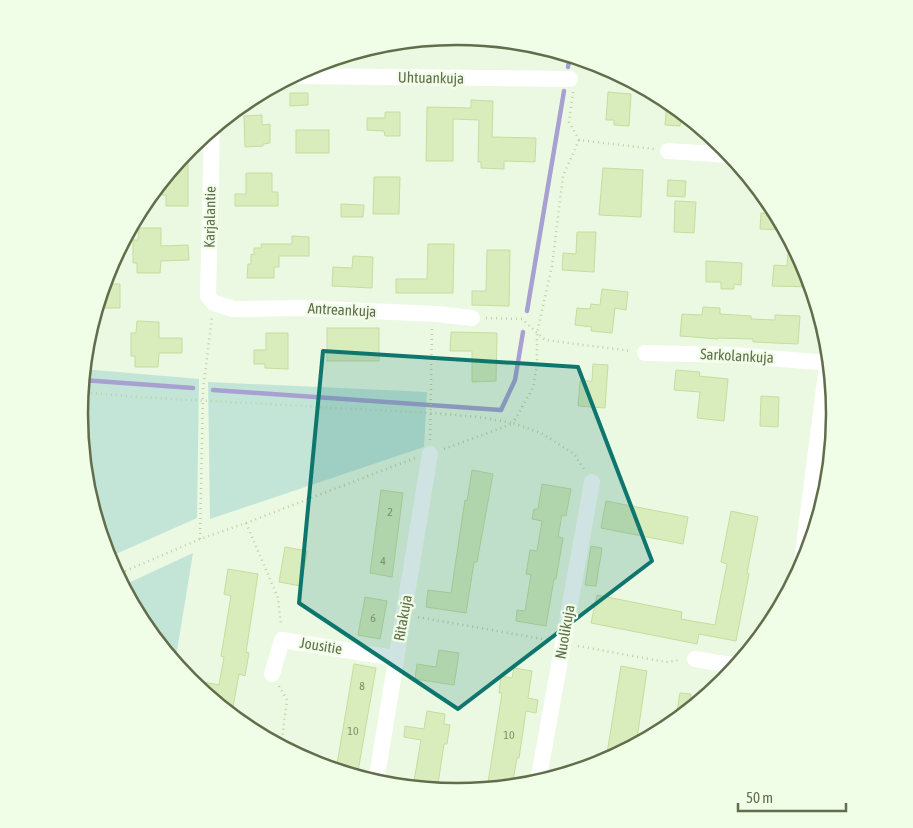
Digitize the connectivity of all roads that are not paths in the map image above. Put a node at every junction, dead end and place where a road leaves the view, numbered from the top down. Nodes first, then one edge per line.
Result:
1 (308, 76) edge
2 (570, 79) road end
3 (212, 138) edge
4 (668, 150) road end
5 (718, 154) edge
6 (214, 304) joint
7 (472, 318) road end
8 (645, 352) road end
9 (822, 363) edge
10 (825, 394) edge
11 (430, 454) road end
12 (592, 482) road end
13 (809, 524) edge
14 (395, 658) junction
15 (695, 659) dead end
16 (727, 664) edge
17 (272, 674) road end
18 (540, 773) edge
19 (377, 774) edge

1 - 2 street, Uhtuankuja
3 - 6 street, Karjalantie
4 - 5 street
6 - 7 street, Antreankuja
8 - 9 street, Sarkolankuja
10 - 13 street
11 - 14 street, Ritakuja
12 - 18 street, Nuolikuja
14 - 17 street, Jousitie
14 - 19 street, Ritakuja
15 - 16 street

